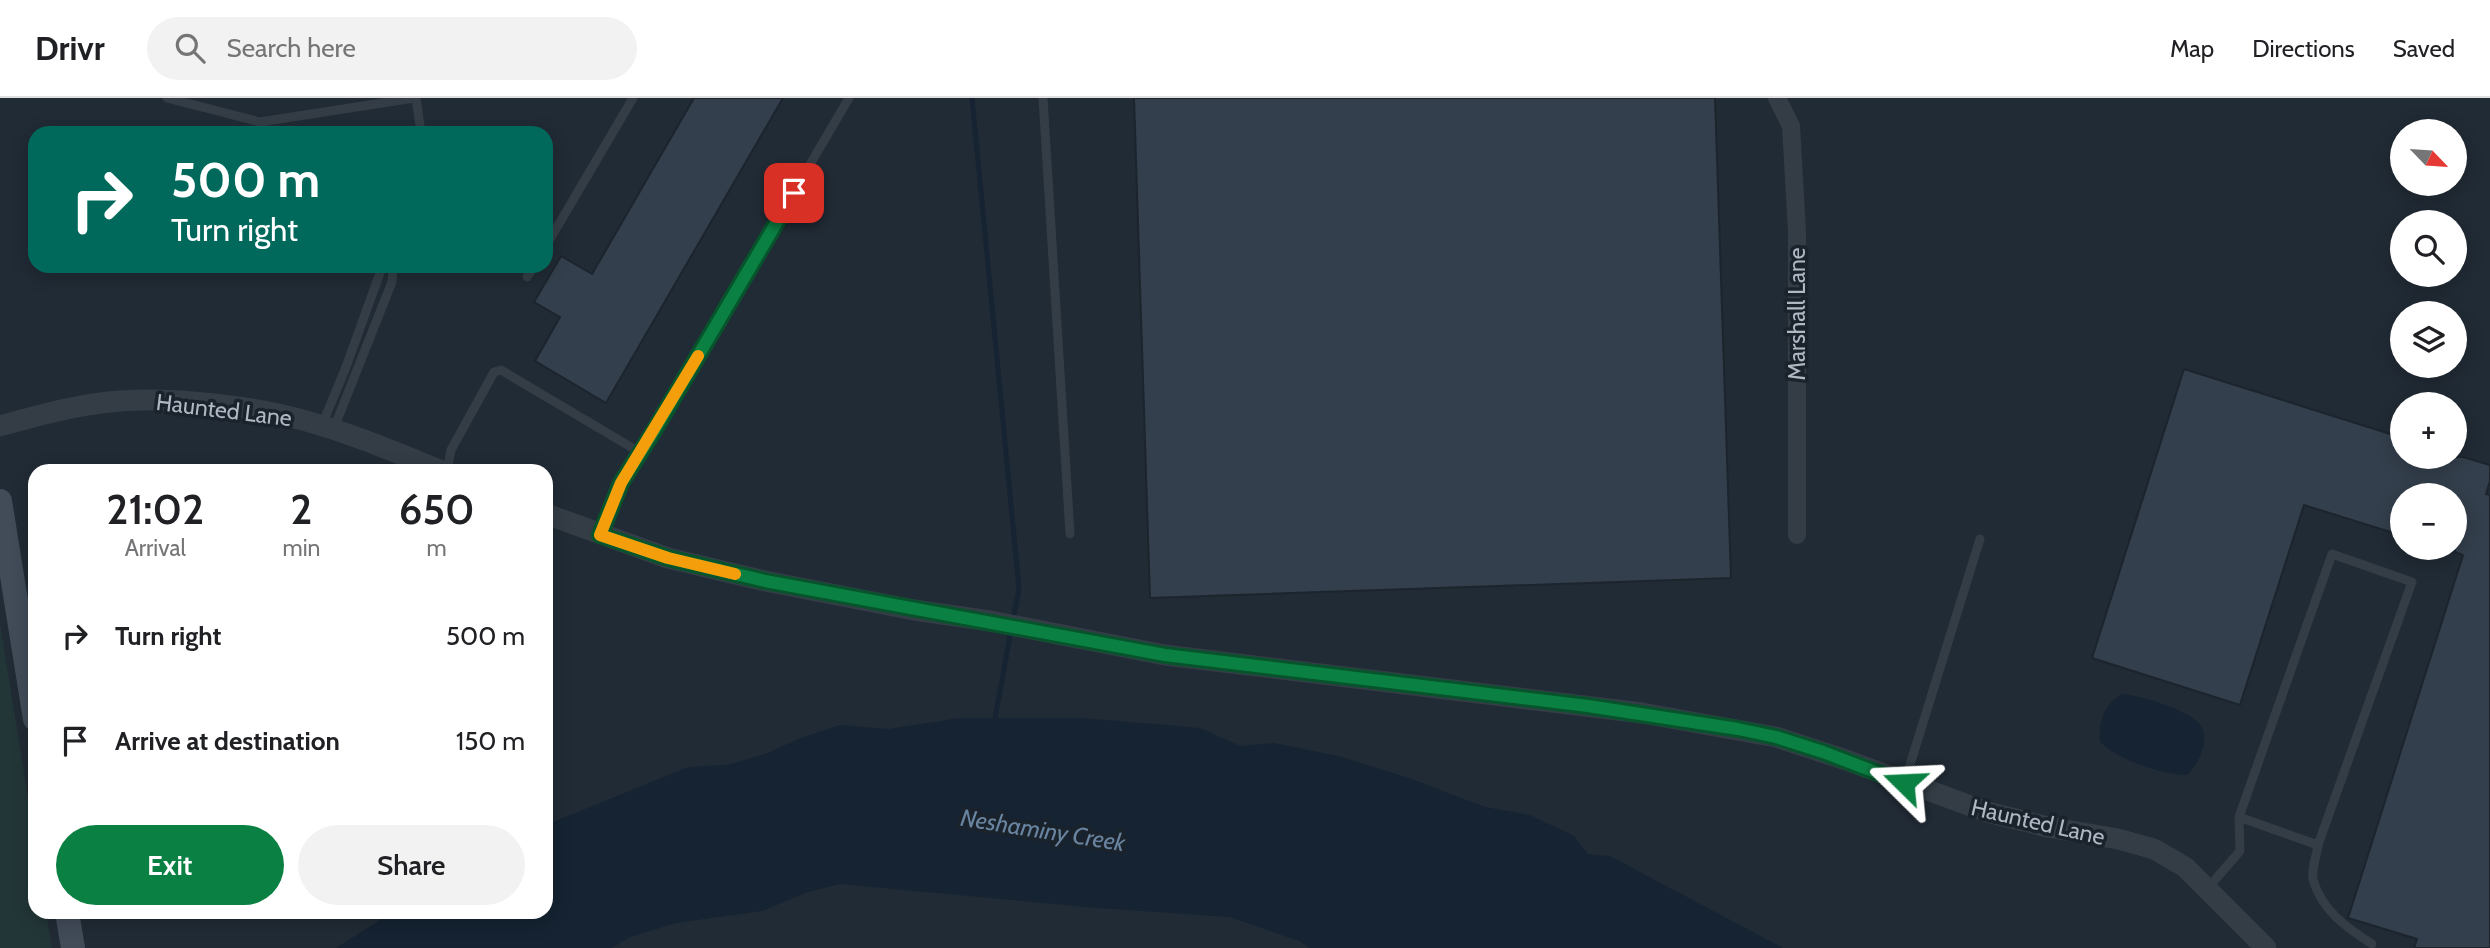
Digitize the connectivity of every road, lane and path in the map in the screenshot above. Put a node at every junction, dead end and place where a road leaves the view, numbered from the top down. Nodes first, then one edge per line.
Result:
1 (167, 98) edge
2 (415, 98) edge
3 (633, 98) edge
4 (849, 98) edge
5 (1043, 98) edge
6 (1777, 98) edge
7 (420, 126) edge
8 (553, 234) edge
9 (380, 273) edge
10 (393, 273) edge
11 (530, 273) edge
12 (527, 278) dead end
13 (0, 426) edge
14 (328, 428) junction
15 (640, 453) junction
16 (425, 464) edge
17 (446, 464) edge
18 (0, 501) edge
19 (553, 517) edge
20 (1070, 534) dead end
21 (600, 535) junction
22 (1797, 535) dead end
23 (1980, 539) dead end
24 (28, 675) edge
25 (1904, 783) junction
26 (2239, 817) junction
27 (2319, 845) junction
28 (2208, 888) junction
29 (68, 919) edge
30 (2372, 944) dead end
31 (73, 948) edge
32 (2266, 948) edge

1 - 2 lane
2 - 7 lane
3 - 8 lane
4 - 15 lane
5 - 20 lane
6 - 22 street, Marshall Lane
9 - 14 lane
10 - 14 lane
11 - 12 lane
13 - 14 street, Haunted Lane
14 - 16 street, Haunted Lane
15 - 17 lane
15 - 21 lane
18 - 24 main road
19 - 21 street, Haunted Lane
21 - 25 street, Haunted Lane
23 - 25 lane
25 - 28 street, Haunted Lane
26 - 27 lane
26 - 27 lane
26 - 28 lane
27 - 30 lane
28 - 32 street, Haunted Lane
29 - 31 main road

